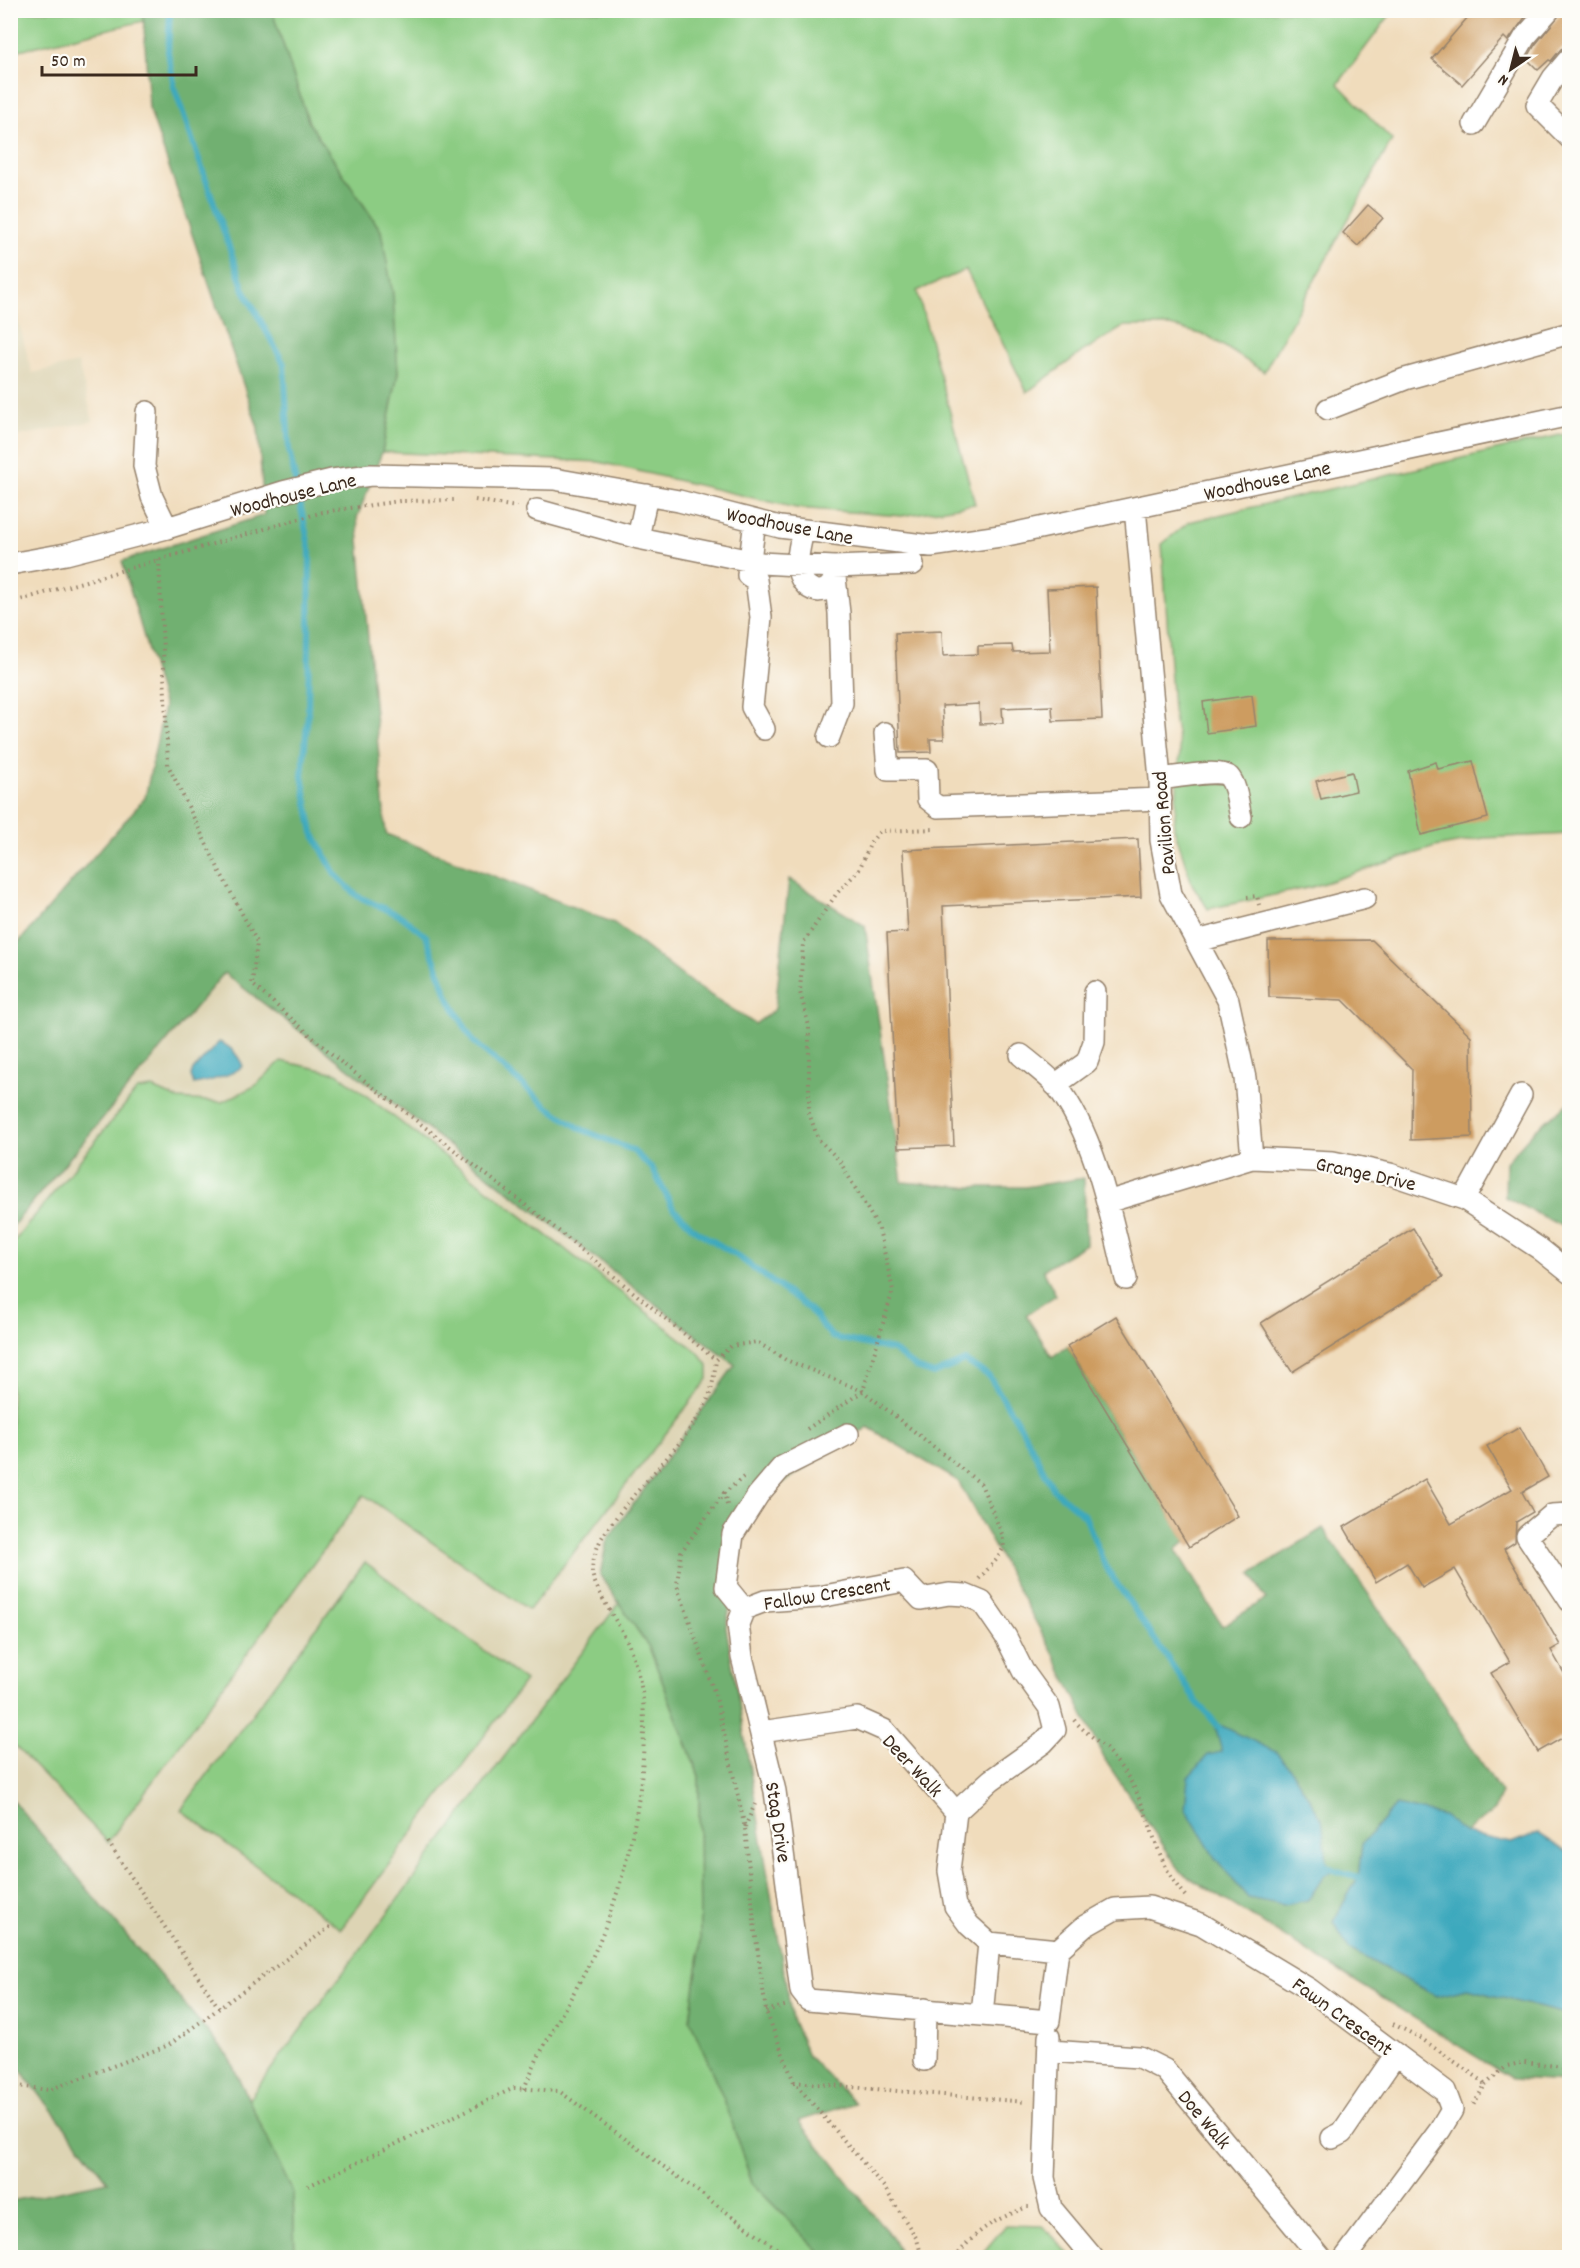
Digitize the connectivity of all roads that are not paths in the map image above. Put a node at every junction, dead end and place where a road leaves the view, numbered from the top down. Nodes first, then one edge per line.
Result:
1 (1549, 10) edge
2 (1569, 58) edge
3 (1474, 124) dead end
4 (1569, 138) edge
5 (1569, 333) edge
6 (1328, 410) dead end
7 (147, 412) dead end
8 (1569, 415) edge
9 (647, 495) junction
10 (1135, 508) junction
11 (537, 510) road end
12 (755, 521) junction
13 (167, 528) junction
14 (803, 530) junction
15 (638, 538) junction
16 (750, 560) junction
17 (10, 564) edge
18 (914, 564) dead end
19 (797, 565) junction
20 (834, 572) junction
21 (764, 729) dead end
22 (885, 733) dead end
23 (829, 737) dead end
24 (1161, 789) junction
25 (1241, 817) dead end
26 (1365, 898) dead end
27 (1197, 941) junction
28 (1095, 992) dead end
29 (1021, 1055) dead end
30 (1055, 1084) junction
31 (1521, 1095) dead end
32 (1252, 1158) junction
33 (1464, 1199) junction
34 (1107, 1202) junction
35 (1569, 1273) edge
36 (1126, 1279) dead end
37 (848, 1434) dead end
38 (1569, 1514) edge
39 (1569, 1601) edge
40 (744, 1609) junction
41 (761, 1732) junction
42 (956, 1812) junction
43 (989, 1943) junction
44 (1058, 1950) junction
45 (925, 2009) junction
46 (982, 2014) junction
47 (1049, 2021) junction
48 (1050, 2051) junction
49 (1396, 2054) junction
50 (924, 2060) dead end
51 (1332, 2138) dead end
52 (1093, 2258) edge
53 (1321, 2258) edge
54 (1345, 2258) edge

1 - 3 street
2 - 4 street
5 - 6 street
7 - 13 street
8 - 10 street, Woodhouse Lane
9 - 12 street, Woodhouse Lane
9 - 13 street, Woodhouse Lane
9 - 15 street
10 - 14 street, Woodhouse Lane
10 - 24 street, Pavilion Road
11 - 15 street
12 - 14 street, Woodhouse Lane
12 - 16 street
13 - 17 street, Woodhouse Lane
14 - 19 street
15 - 16 street
16 - 19 street
16 - 21 street
18 - 20 street
19 - 20 street
20 - 23 street
22 - 24 street
24 - 25 street
24 - 27 street, Pavilion Road
26 - 27 street
27 - 32 street, Pavilion Road
28 - 30 street
29 - 30 street
30 - 34 street
31 - 33 street
32 - 33 street, Grange Drive
32 - 34 street, Grange Drive
33 - 35 street, Grange Drive
34 - 36 street
37 - 40 street
38 - 39 street
40 - 41 street, Stag Drive
40 - 42 street, Fallow Crescent
41 - 42 street, Deer Walk
41 - 45 street, Stag Drive
42 - 43 street
43 - 44 street
43 - 46 street
44 - 47 street
44 - 49 street, Fawn Crescent
45 - 46 street, Stag Drive
45 - 50 street
46 - 47 street
47 - 48 street
48 - 52 street
48 - 53 street, Doe Walk
49 - 51 street
49 - 54 street, Fawn Crescent

